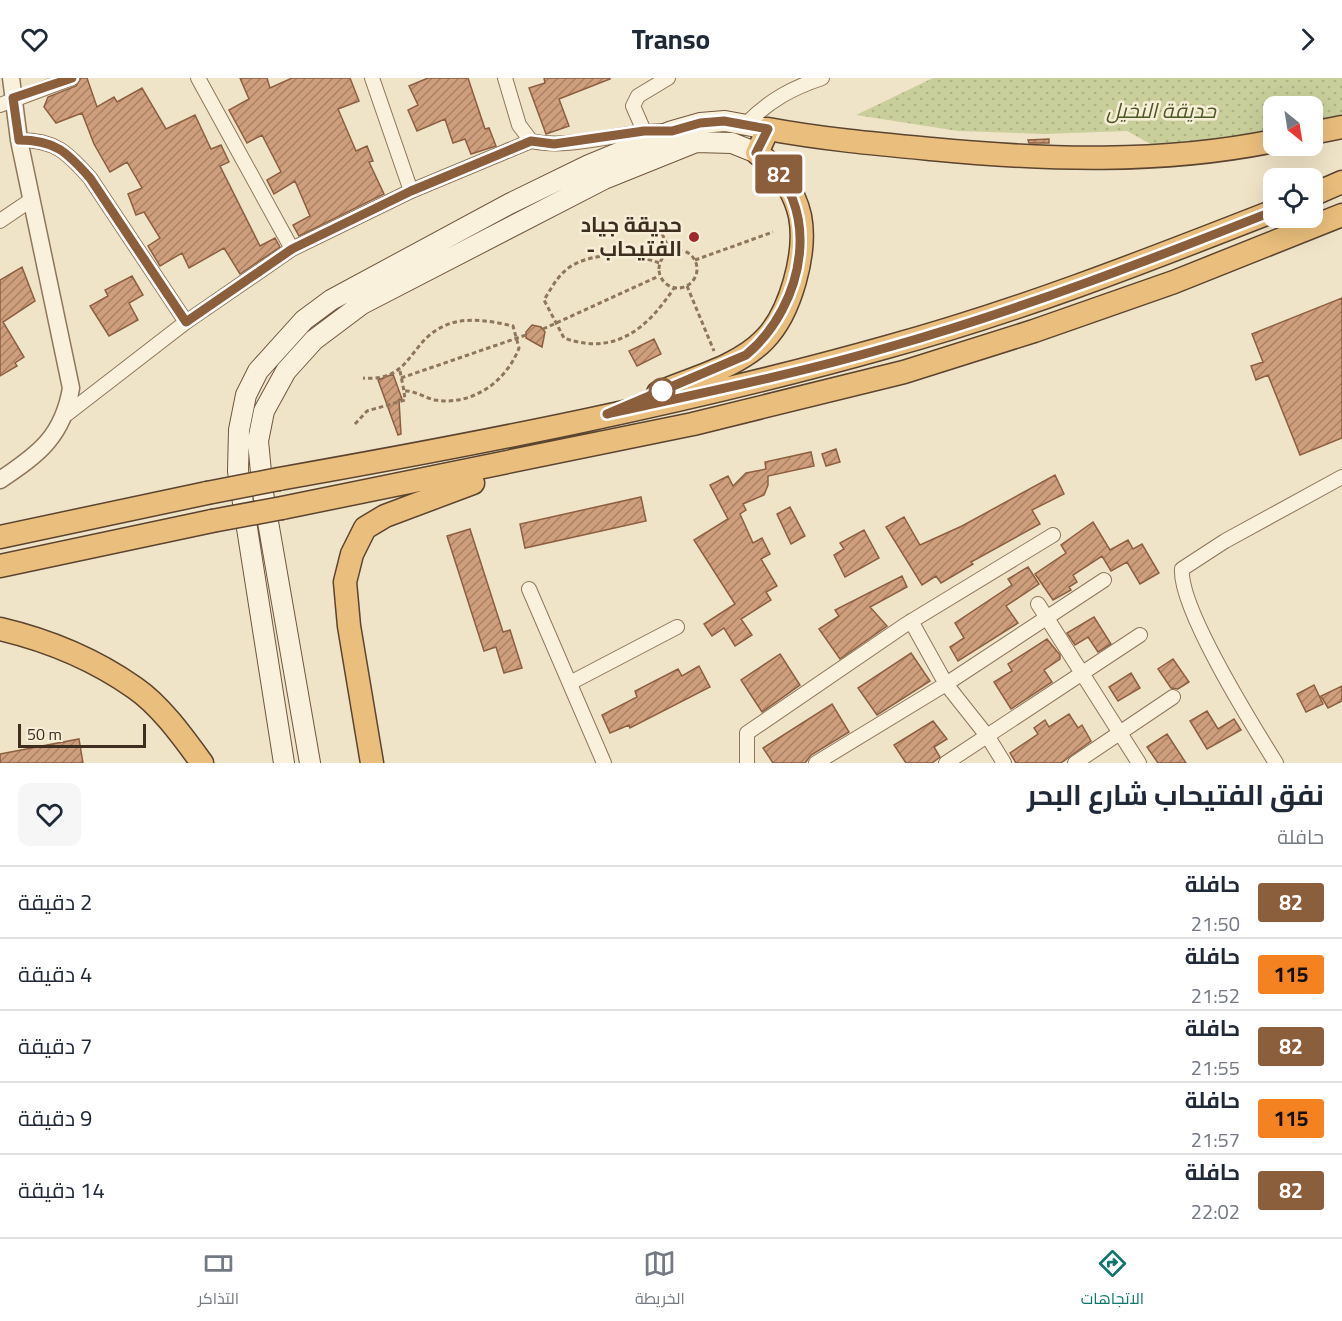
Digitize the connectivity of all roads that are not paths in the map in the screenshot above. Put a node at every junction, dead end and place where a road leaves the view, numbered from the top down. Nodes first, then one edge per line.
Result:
1 (11, 78) edge
2 (72, 78) edge
3 (198, 78) edge
4 (372, 78) edge
5 (505, 78) edge
6 (668, 78) edge
7 (822, 78) edge
8 (7, 101) edge
9 (758, 126) junction
10 (1342, 127) edge
11 (644, 131) junction
12 (672, 131) junction
13 (1323, 131) edge
14 (19, 140) junction
15 (531, 141) junction
16 (1263, 143) edge
17 (756, 153) junction
18 (1342, 182) edge
19 (1323, 190) edge
20 (411, 191) junction
21 (31, 200) junction
22 (1263, 215) edge
23 (1342, 215) edge
24 (0, 221) edge
25 (292, 249) junction
26 (186, 322) junction
27 (67, 414) junction
28 (607, 414) junction
29 (562, 452) junction
30 (1342, 477) edge
31 (0, 480) edge
32 (1053, 535) dead end
33 (0, 537) edge
34 (0, 566) edge
35 (1104, 580) dead end
36 (529, 589) dead end
37 (1038, 604) dead end
38 (1045, 616) junction
39 (911, 621) junction
40 (677, 627) dead end
41 (0, 629) edge
42 (1140, 635) dead end
43 (1083, 675) junction
44 (570, 683) junction
45 (946, 684) junction
46 (1173, 698) dead end
47 (1120, 733) junction
48 (988, 737) junction
49 (202, 763) edge
50 (284, 763) edge
51 (310, 763) edge
52 (372, 763) edge
53 (604, 763) edge
54 (747, 763) edge
55 (816, 763) edge
56 (946, 763) edge
57 (1004, 763) edge
58 (1076, 763) edge
59 (1139, 763) edge
60 (1276, 763) edge

1 - 8 street
2 - 8 street
3 - 25 street
4 - 20 street
5 - 15 street
6 - 11 street
7 - 9 street
8 - 14 street
9 - 12 main road
9 - 16 highway
9 - 17 highway
10 - 13 highway
11 - 12 street
11 - 15 street
12 - 50 main road
14 - 21 street
14 - 26 street
15 - 20 street
17 - 28 highway
17 - 51 main road
18 - 19 highway
20 - 25 street
21 - 24 street
21 - 27 street
22 - 28 highway
23 - 29 highway
25 - 26 street
26 - 27 street
27 - 31 street
28 - 33 highway, bridge
29 - 34 highway, bridge
29 - 52 highway
30 - 60 street
32 - 39 street
35 - 38 street
36 - 44 street
37 - 38 street
38 - 43 street
38 - 45 street
39 - 45 street
39 - 54 street
40 - 44 street
41 - 49 highway
42 - 43 street
43 - 47 street
43 - 48 street
44 - 53 street
45 - 48 street
45 - 55 street
46 - 47 street
47 - 58 street
47 - 59 street
48 - 56 street
48 - 57 street

